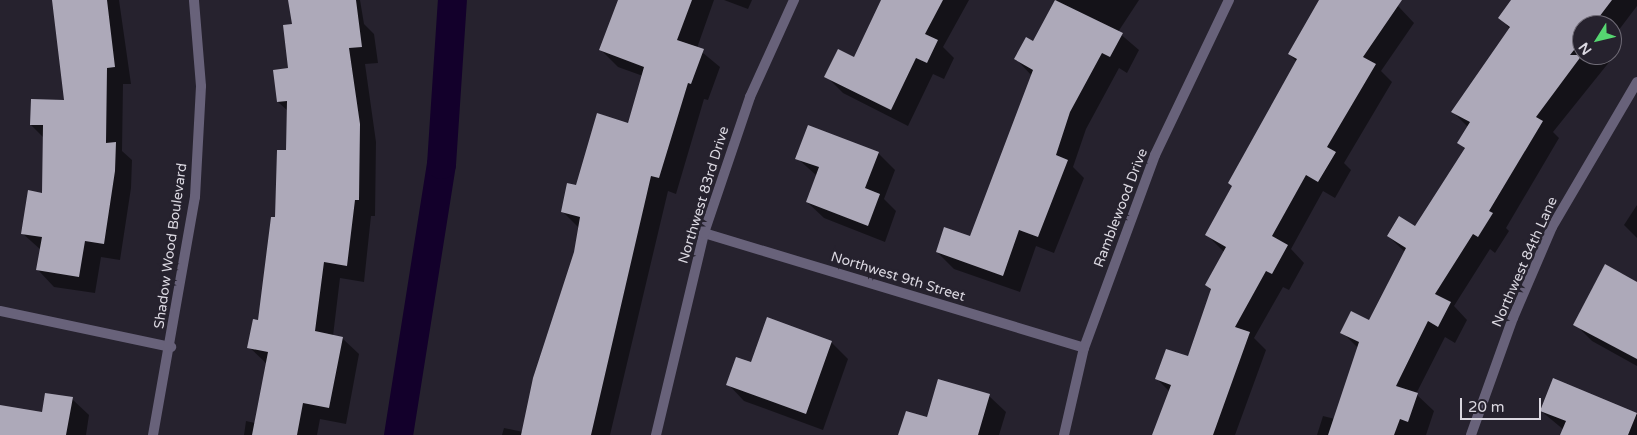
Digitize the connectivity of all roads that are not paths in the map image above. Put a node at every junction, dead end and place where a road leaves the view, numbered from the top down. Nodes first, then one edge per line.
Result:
1 (194, 0) edge
2 (794, 0) edge
3 (1230, 0) edge
4 (1637, 82) edge
5 (704, 234) junction
6 (0, 311) edge
7 (171, 346) junction
8 (1084, 348) junction
9 (153, 435) edge
10 (656, 435) edge
11 (1064, 435) edge
12 (1471, 435) edge

1 - 7 street, Shadow Wood Boulevard
2 - 5 street, Northwest 83rd Drive
3 - 8 street, Ramblewood Drive
4 - 12 street, Northwest 84th Lane
5 - 8 street, Northwest 9th Street
5 - 10 street, Northwest 83rd Drive
6 - 7 street
7 - 9 street, Shadow Wood Boulevard
8 - 11 street, Ramblewood Drive

